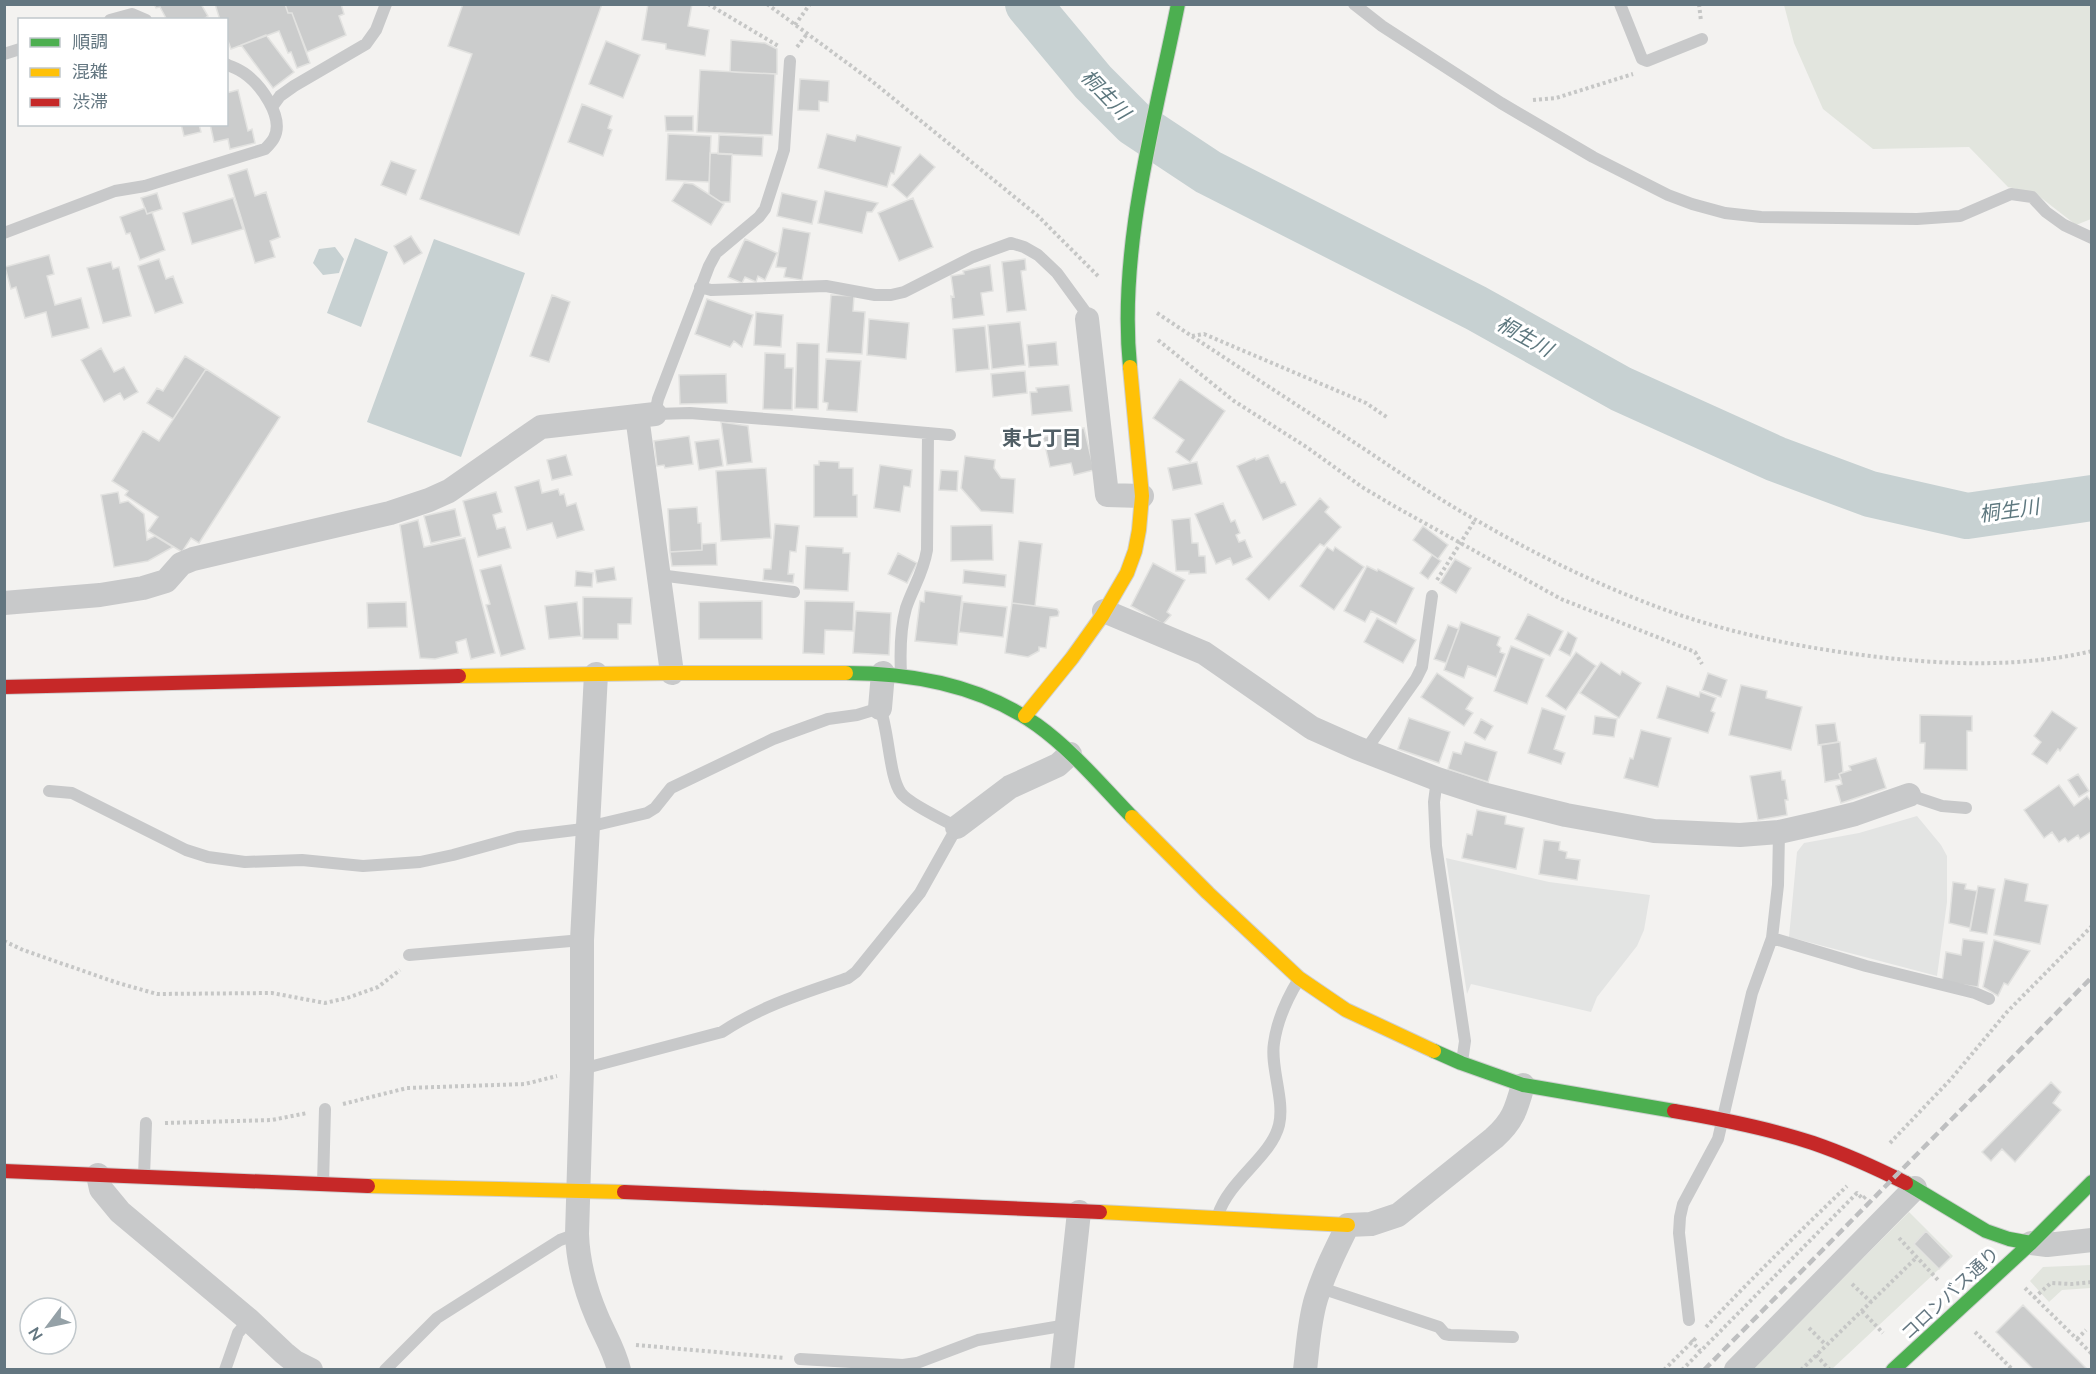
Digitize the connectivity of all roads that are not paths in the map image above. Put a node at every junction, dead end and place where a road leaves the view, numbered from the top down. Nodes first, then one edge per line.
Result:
1 (386, 4) edge
2 (1178, 4) edge
3 (1354, 4) edge
4 (1620, 4) edge
5 (117, 18) edge
6 (141, 18) edge
7 (1702, 39) dead end
8 (789, 56) road end
9 (228, 65) edge
10 (272, 107) junction
11 (4, 233) edge
12 (2091, 238) edge
13 (700, 287) junction
14 (1087, 319) joint
15 (646, 415) junction
16 (927, 433) junction
17 (950, 435) dead end
18 (1142, 496) junction
19 (660, 575) junction
20 (794, 592) dead end
21 (1432, 596) road end
22 (4, 603) edge
23 (1104, 611) junction
24 (672, 673) junction
25 (596, 674) junction
26 (892, 674) junction
27 (4, 687) edge
28 (880, 708) junction
29 (1025, 716) junction
30 (1365, 751) junction
31 (1070, 754) junction
32 (1437, 779) junction
33 (49, 791) dead end
34 (1909, 795) joint
35 (1966, 808) dead end
36 (590, 827) junction
37 (957, 827) junction
38 (1779, 831) junction
39 (1772, 938) junction
40 (582, 940) junction
41 (409, 955) road end
42 (1299, 978) junction
43 (1989, 999) dead end
44 (1461, 1063) junction
45 (582, 1069) junction
46 (1523, 1085) junction
47 (325, 1109) road end
48 (1723, 1119) junction
49 (146, 1123) road end
50 (4, 1171) edge
51 (98, 1175) junction
52 (144, 1177) junction
53 (2091, 1182) edge
54 (323, 1185) junction
55 (1915, 1188) junction
56 (577, 1190) junction
57 (1079, 1212) junction
58 (1218, 1217) junction
59 (1348, 1225) junction
60 (576, 1234) junction
61 (2091, 1240) edge
62 (2031, 1243) junction
63 (1321, 1288) junction
64 (249, 1320) junction
65 (1689, 1320) dead end
66 (1067, 1326) junction
67 (1513, 1337) dead end
68 (800, 1359) road end
69 (1909, 1364) edge
70 (225, 1370) edge
71 (311, 1370) edge
72 (385, 1370) edge
73 (619, 1370) edge
74 (1062, 1370) edge
75 (1305, 1370) edge
76 (1736, 1370) edge

1 - 10 lane
2 - 18 street
3 - 12 lane
4 - 7 lane
5 - 6 lane
8 - 13 lane
9 - 10 lane
10 - 11 lane
13 - 14 lane
13 - 15 lane
14 - 18 street
15 - 16 lane
15 - 19 street
15 - 22 street
16 - 17 lane
16 - 26 lane
18 - 23 street
19 - 20 lane
19 - 24 street
21 - 30 lane
23 - 29 street
23 - 30 street
24 - 25 street
24 - 26 street
25 - 27 street
25 - 36 street
26 - 28 street
26 - 29 street
28 - 36 lane
28 - 37 lane
29 - 31 street
30 - 32 street
31 - 37 street
31 - 42 street
32 - 38 street
32 - 44 lane
33 - 36 lane
34 - 35 lane
34 - 38 street
36 - 40 street
37 - 45 lane
38 - 39 lane
39 - 43 lane
39 - 48 lane
40 - 41 lane
40 - 45 street
42 - 44 street
42 - 58 lane
44 - 46 street
45 - 56 street
46 - 48 street
46 - 59 street
47 - 54 lane
48 - 55 street
48 - 65 lane
49 - 52 lane
50 - 51 street
51 - 52 street
51 - 64 street
52 - 54 street
53 - 62 street, コロンバス通り
54 - 56 street
55 - 62 street
55 - 76 street
56 - 57 street
56 - 60 street
57 - 58 street
57 - 66 street
58 - 59 street
59 - 63 street
60 - 72 lane
60 - 73 street
61 - 62 street
62 - 69 street, コロンバス通り
63 - 67 lane
63 - 75 street
64 - 70 lane
64 - 71 street
66 - 68 lane
66 - 74 street

